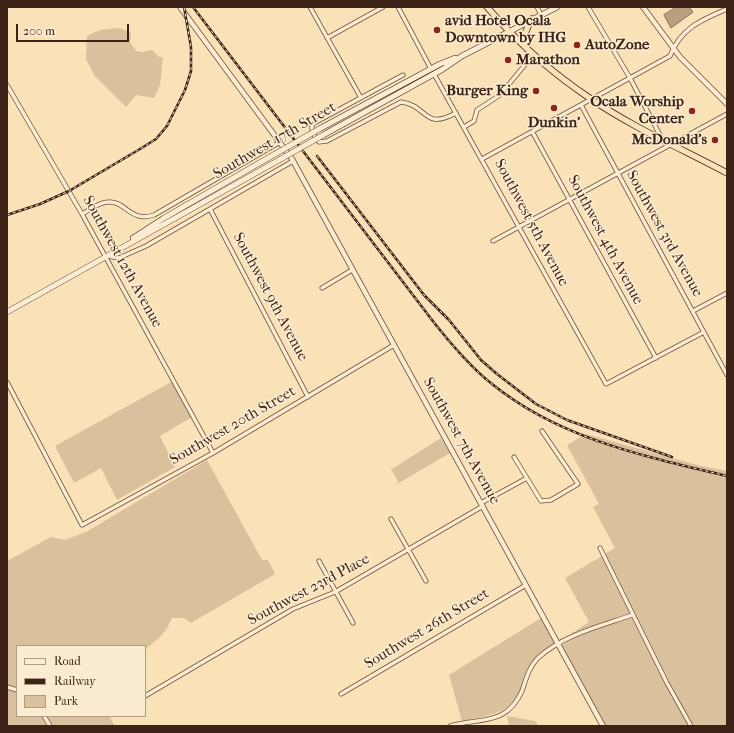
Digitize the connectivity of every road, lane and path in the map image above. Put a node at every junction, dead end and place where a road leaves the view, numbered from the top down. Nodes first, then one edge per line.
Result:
1 (180, 7) edge
2 (310, 7) edge
3 (383, 7) edge
4 (398, 7) edge
5 (487, 7) edge
6 (537, 7) edge
7 (557, 7) edge
8 (588, 7) edge
9 (643, 7) edge
10 (727, 8) edge
11 (541, 15) junction
12 (532, 20) junction
13 (508, 31) junction
14 (328, 38) junction
15 (673, 48) junction
16 (527, 49) junction
17 (533, 55) junction
18 (462, 56) junction
19 (431, 69) junction
20 (434, 74) junction
21 (403, 75) dead end
22 (630, 78) junction
23 (7, 86) edge
24 (361, 98) junction
25 (591, 100) junction
26 (727, 104) edge
27 (581, 105) junction
28 (456, 113) junction
29 (727, 114) edge
30 (464, 127) junction
31 (532, 132) junction
32 (662, 139) junction
33 (280, 142) junction
34 (672, 144) junction
35 (482, 159) junction
36 (293, 161) junction
37 (727, 173) edge
38 (618, 175) junction
39 (570, 200) junction
40 (210, 209) junction
41 (82, 214) junction
42 (519, 228) junction
43 (493, 241) dead end
44 (106, 256) junction
45 (352, 270) junction
46 (322, 288) dead end
47 (727, 293) edge
48 (693, 311) junction
49 (7, 312) edge
50 (704, 332) junction
51 (394, 345) junction
52 (656, 358) junction
53 (727, 375) edge
54 (7, 382) edge
55 (308, 397) junction
56 (542, 431) dead end
57 (213, 453) junction
58 (514, 457) dead end
59 (527, 478) junction
60 (482, 504) junction
61 (391, 519) dead end
62 (600, 548) dead end
63 (408, 550) junction
64 (319, 561) dead end
65 (426, 581) dead end
66 (526, 585) junction
67 (335, 592) junction
68 (632, 615) junction
69 (353, 623) dead end
70 (558, 645) junction
71 (341, 694) dead end
72 (146, 695) edge
73 (45, 717) edge
74 (484, 722) junction
75 (50, 726) edge
76 (450, 726) edge
77 (486, 726) edge
78 (603, 726) edge
79 (691, 726) edge

1 - 33 street, Southwest 7th Avenue
2 - 14 street
3 - 14 street
4 - 19 street
5 - 13 highway
6 - 11 street
7 - 11 main road, Southwest 17th Street
8 - 22 street
9 - 15 street
10 - 15 street
11 - 12 main road, Southwest 17th Street
12 - 13 main road, Southwest 17th Street
12 - 16 highway
13 - 16 highway
13 - 18 main road, Southwest 17th Street
14 - 24 street
15 - 22 street
15 - 26 street
16 - 17 highway
17 - 25 highway
17 - 30 street
18 - 19 main road, Southwest 17th Street
18 - 20 main road, Southwest 17th Street
19 - 44 main road, Southwest 17th Street, bridge
20 - 28 street, Southwest 5th Avenue
20 - 44 main road, Southwest 17th Street, bridge
21 - 24 street
22 - 25 street
22 - 32 street
23 - 41 street, Southwest 12th Avenue
24 - 28 street
25 - 27 street
25 - 32 highway
27 - 31 street
27 - 38 street, Southwest 3rd Avenue
28 - 30 street, Southwest 5th Avenue
29 - 34 street
30 - 35 street, Southwest 5th Avenue
31 - 35 street
31 - 39 street, Southwest 4th Avenue
32 - 34 highway
33 - 36 street, Southwest 7th Avenue
33 - 41 street
34 - 37 highway
34 - 38 street
35 - 42 street, Southwest 5th Avenue
36 - 40 street
36 - 45 street, Southwest 7th Avenue
38 - 39 street
38 - 48 street, Southwest 3rd Avenue
39 - 42 street
39 - 52 street, Southwest 4th Avenue
40 - 44 street
40 - 55 street, Southwest 9th Avenue
41 - 44 street, Southwest 12th Avenue
42 - 43 street
42 - 52 street, Southwest 5th Avenue
44 - 49 main road, Southwest 17th Street
44 - 57 street, Southwest 12th Avenue
45 - 46 street
45 - 51 street, Southwest 7th Avenue
47 - 48 street
48 - 50 street, Southwest 3rd Avenue
50 - 52 street
50 - 53 street, Southwest 3rd Avenue
51 - 55 street, Southwest 20th Street
51 - 60 street, Southwest 7th Avenue
54 - 57 street, Southwest 20th Street
55 - 57 street, Southwest 20th Street
56 - 59 street
58 - 59 street
59 - 60 street, Southwest 23rd Place
60 - 63 street, Southwest 23rd Place
60 - 66 street, Southwest 7th Avenue
61 - 63 street
62 - 68 street
63 - 65 street
63 - 67 street, Southwest 23rd Place
64 - 67 street
66 - 70 street, Southwest 7th Avenue
66 - 71 street, Southwest 26th Street
67 - 69 street
67 - 72 street, Southwest 23rd Place
68 - 70 street
68 - 79 street
70 - 74 street
70 - 78 street, Southwest 7th Avenue
73 - 75 street
74 - 76 street
74 - 77 street

